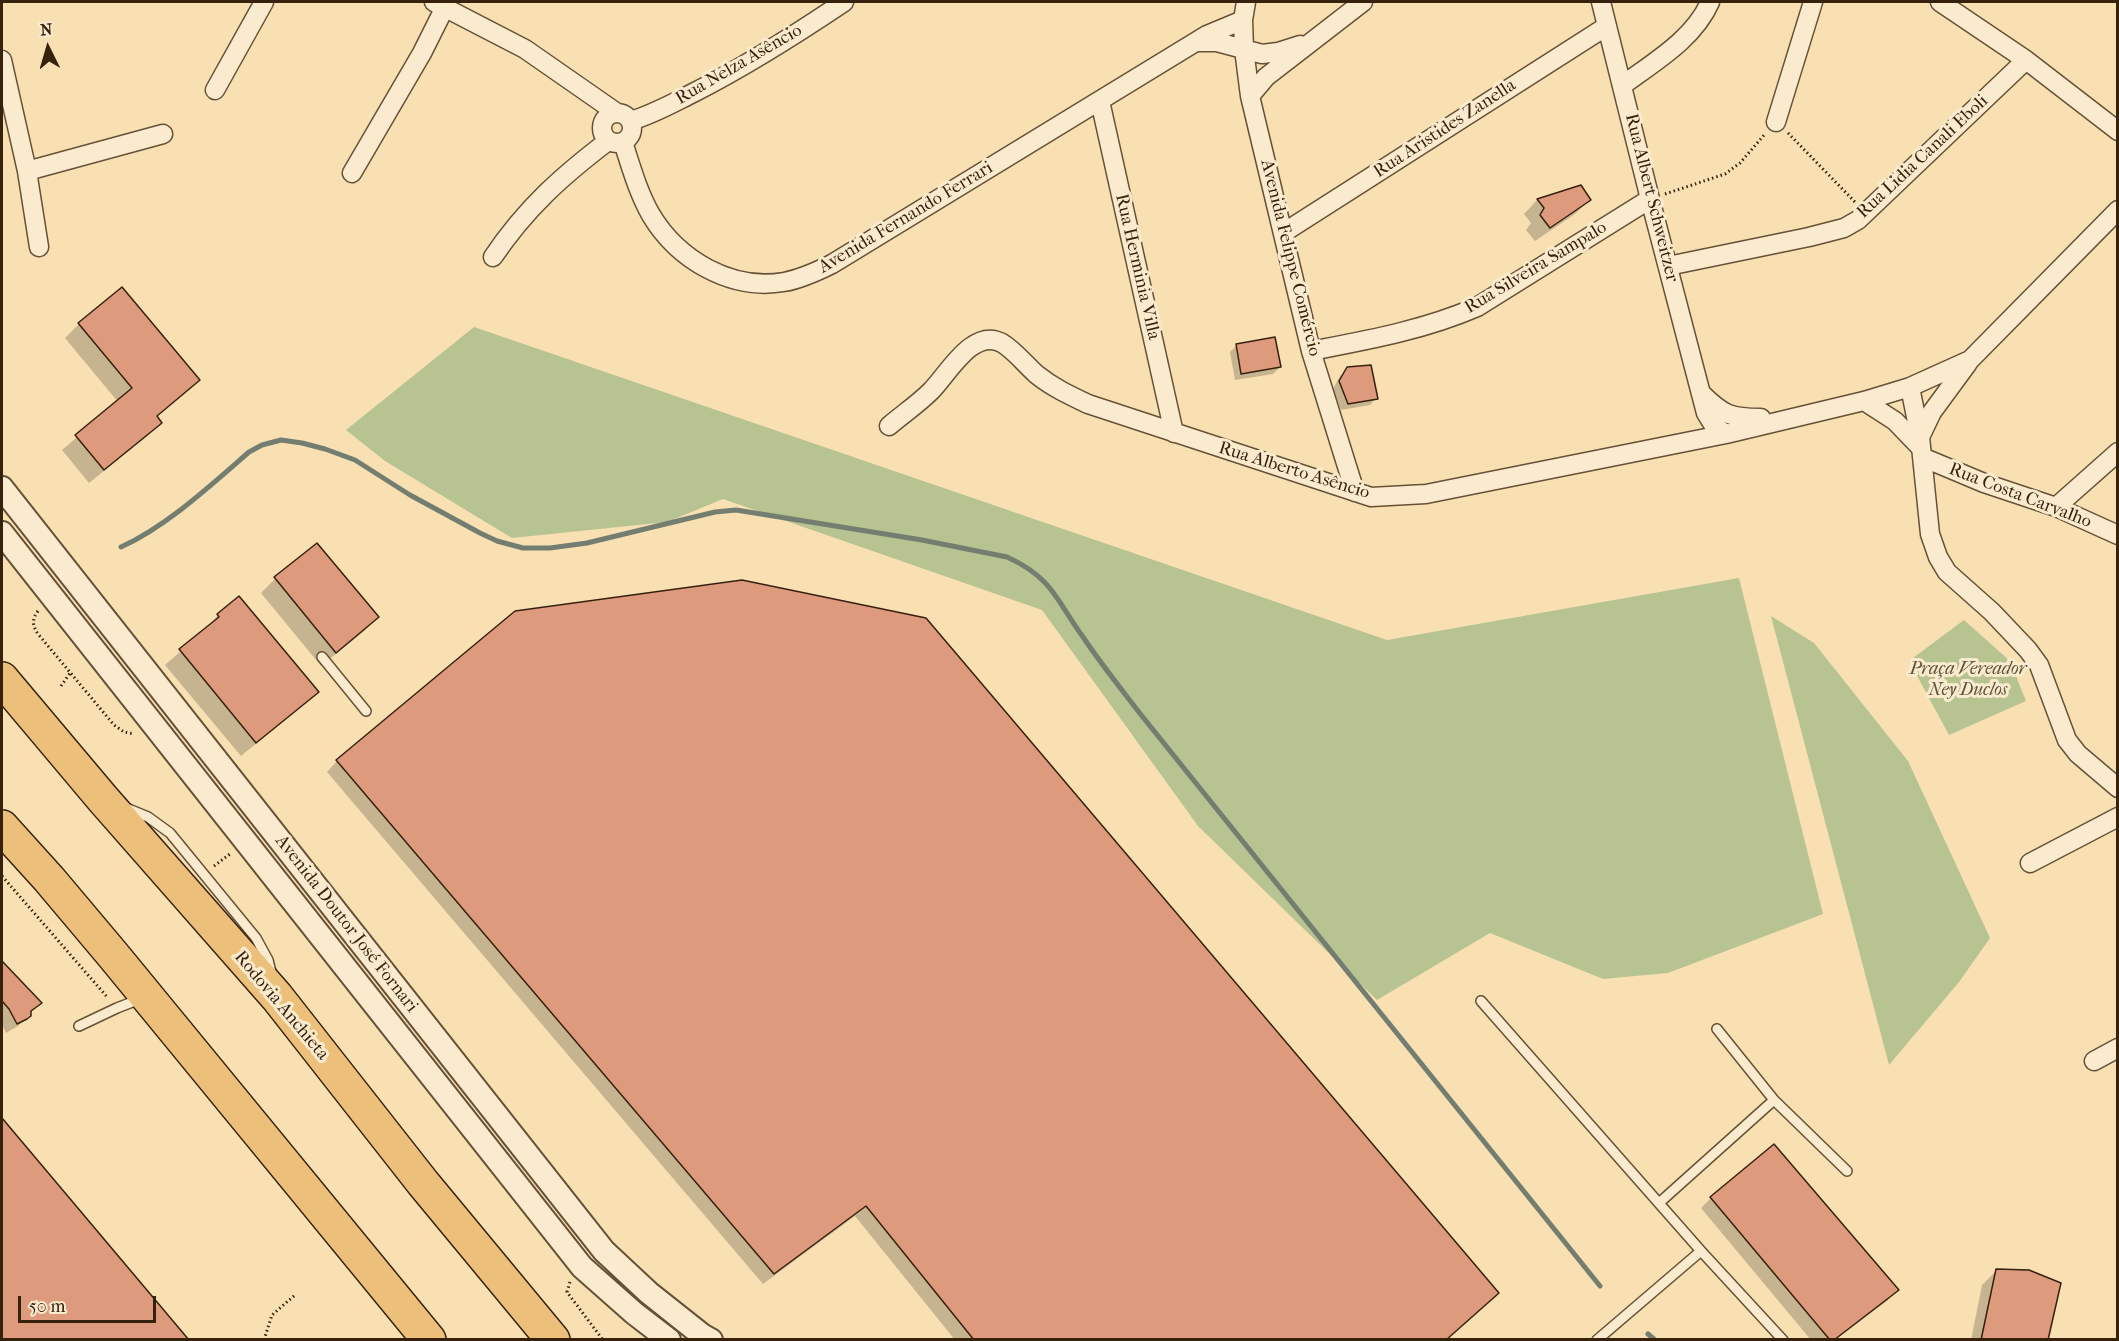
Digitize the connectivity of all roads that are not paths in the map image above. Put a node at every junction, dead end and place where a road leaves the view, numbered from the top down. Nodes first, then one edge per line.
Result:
1 (264, 2) edge
2 (844, 2) edge
3 (1246, 2) edge
4 (1363, 2) edge
5 (1601, 2) edge
6 (1710, 2) edge
7 (1813, 2) edge
8 (1940, 2) edge
9 (439, 4) edge
10 (1243, 20) junction
11 (1607, 26) junction
12 (1316, 39) junction
13 (1197, 42) junction
14 (1244, 49) junction
15 (2, 60) edge
16 (2026, 60) junction
17 (1623, 85) junction
18 (215, 90) dead end
19 (1250, 96) junction
20 (1100, 101) junction
21 (1776, 122) dead end
22 (616, 128) junction
23 (2118, 131) edge
24 (163, 134) dead end
25 (27, 171) junction
26 (352, 173) dead end
27 (1650, 199) junction
28 (2118, 210) edge
29 (1283, 233) junction
30 (39, 247) dead end
31 (493, 257) dead end
32 (1668, 266) junction
33 (1311, 351) junction
34 (1970, 360) junction
35 (1910, 387) junction
36 (1702, 394) junction
37 (1864, 401) junction
38 (1790, 419) junction
39 (889, 426) dead end
40 (1174, 434) junction
41 (1726, 434) junction
42 (1680, 443) junction
43 (1921, 447) junction
44 (2118, 452) edge
45 (2, 488) edge
46 (1355, 492) junction
47 (2056, 507) junction
48 (2, 533) edge
49 (2118, 535) edge
50 (322, 657) dead end
51 (2, 679) edge
52 (366, 711) dead end
53 (2118, 788) edge
54 (103, 799) junction
55 (2118, 817) edge
56 (2, 827) edge
57 (2031, 863) dead end
58 (147, 996) junction
59 (277, 997) junction
60 (1481, 1001) dead end
61 (79, 1026) dead end
62 (1717, 1029) dead end
63 (2118, 1048) edge
64 (2094, 1061) dead end
65 (1774, 1100) junction
66 (1847, 1171) dead end
67 (1659, 1203) junction
68 (1701, 1251) junction
69 (368, 1266) junction
70 (429, 1340) edge
71 (446, 1340) edge
72 (553, 1340) edge
73 (669, 1340) edge
74 (711, 1340) edge
75 (1597, 1340) edge
76 (1783, 1340) edge

1 - 18 street
2 - 22 street, Rua Nelza Asêncio
3 - 10 street
4 - 12 street
5 - 11 street, Rua Albert Schweitzer
6 - 17 street
7 - 21 street
8 - 16 street
9 - 22 street, Avenida Fernando Ferrari
9 - 26 street
10 - 13 street, Avenida Fernando Ferrari
10 - 14 street, Avenida Felippe Comércio
11 - 17 street, Rua Albert Schweitzer
11 - 29 street, Rua Aristides Zanella
12 - 14 street
12 - 19 street
13 - 14 street
13 - 20 street, Avenida Fernando Ferrari
14 - 19 street, Avenida Felippe Comércio
15 - 25 street
16 - 23 street
16 - 32 street, Rua Lidia Canali Eboli
17 - 27 street, Rua Albert Schweitzer
19 - 29 street, Avenida Felippe Comércio
20 - 22 street, Avenida Fernando Ferrari
20 - 40 street, Rua Herminia Villa
22 - 31 street, Rua Nelza Asêncio
24 - 25 street
25 - 30 street
27 - 32 street, Rua Albert Schweitzer
27 - 33 street, Rua Silveira Sampalo
28 - 34 street
29 - 33 street, Avenida Felippe Comércio
32 - 36 street, Rua Albert Schweitzer
33 - 46 street, Avenida Felippe Comércio
34 - 35 street, Rua Alberto Asêncio
34 - 43 street
35 - 37 street, Rua Alberto Asêncio
35 - 43 street
36 - 38 street, Rua Alberto Asêncio
36 - 41 street, Rua Albert Schweitzer
36 - 42 street, Rua Albert Schweitzer
37 - 38 street, Rua Alberto Asêncio
37 - 43 street
38 - 41 street, Rua Alberto Asêncio
39 - 40 street, Rua Alberto Asêncio
40 - 46 street, Rua Alberto Asêncio
41 - 42 street, Rua Alberto Asêncio
42 - 46 street, Rua Alberto Asêncio
43 - 47 street, Rua Costa Carvalho
43 - 53 street
44 - 47 street
45 - 74 street, Avenida Doutor José Fornari
47 - 49 street, Rua Costa Carvalho
48 - 73 street, Avenida Doutor José Fornari
50 - 52 lane
51 - 54 highway, Rodovia Anchieta
54 - 59 highway, Rodovia Anchieta
54 - 59 lane
55 - 57 street
56 - 58 highway
58 - 61 lane
58 - 69 highway
59 - 72 highway, Rodovia Anchieta
60 - 67 lane
62 - 65 lane
63 - 64 street
65 - 66 lane
65 - 67 lane
67 - 68 lane
68 - 75 lane
68 - 76 lane
69 - 70 highway
69 - 71 highway

